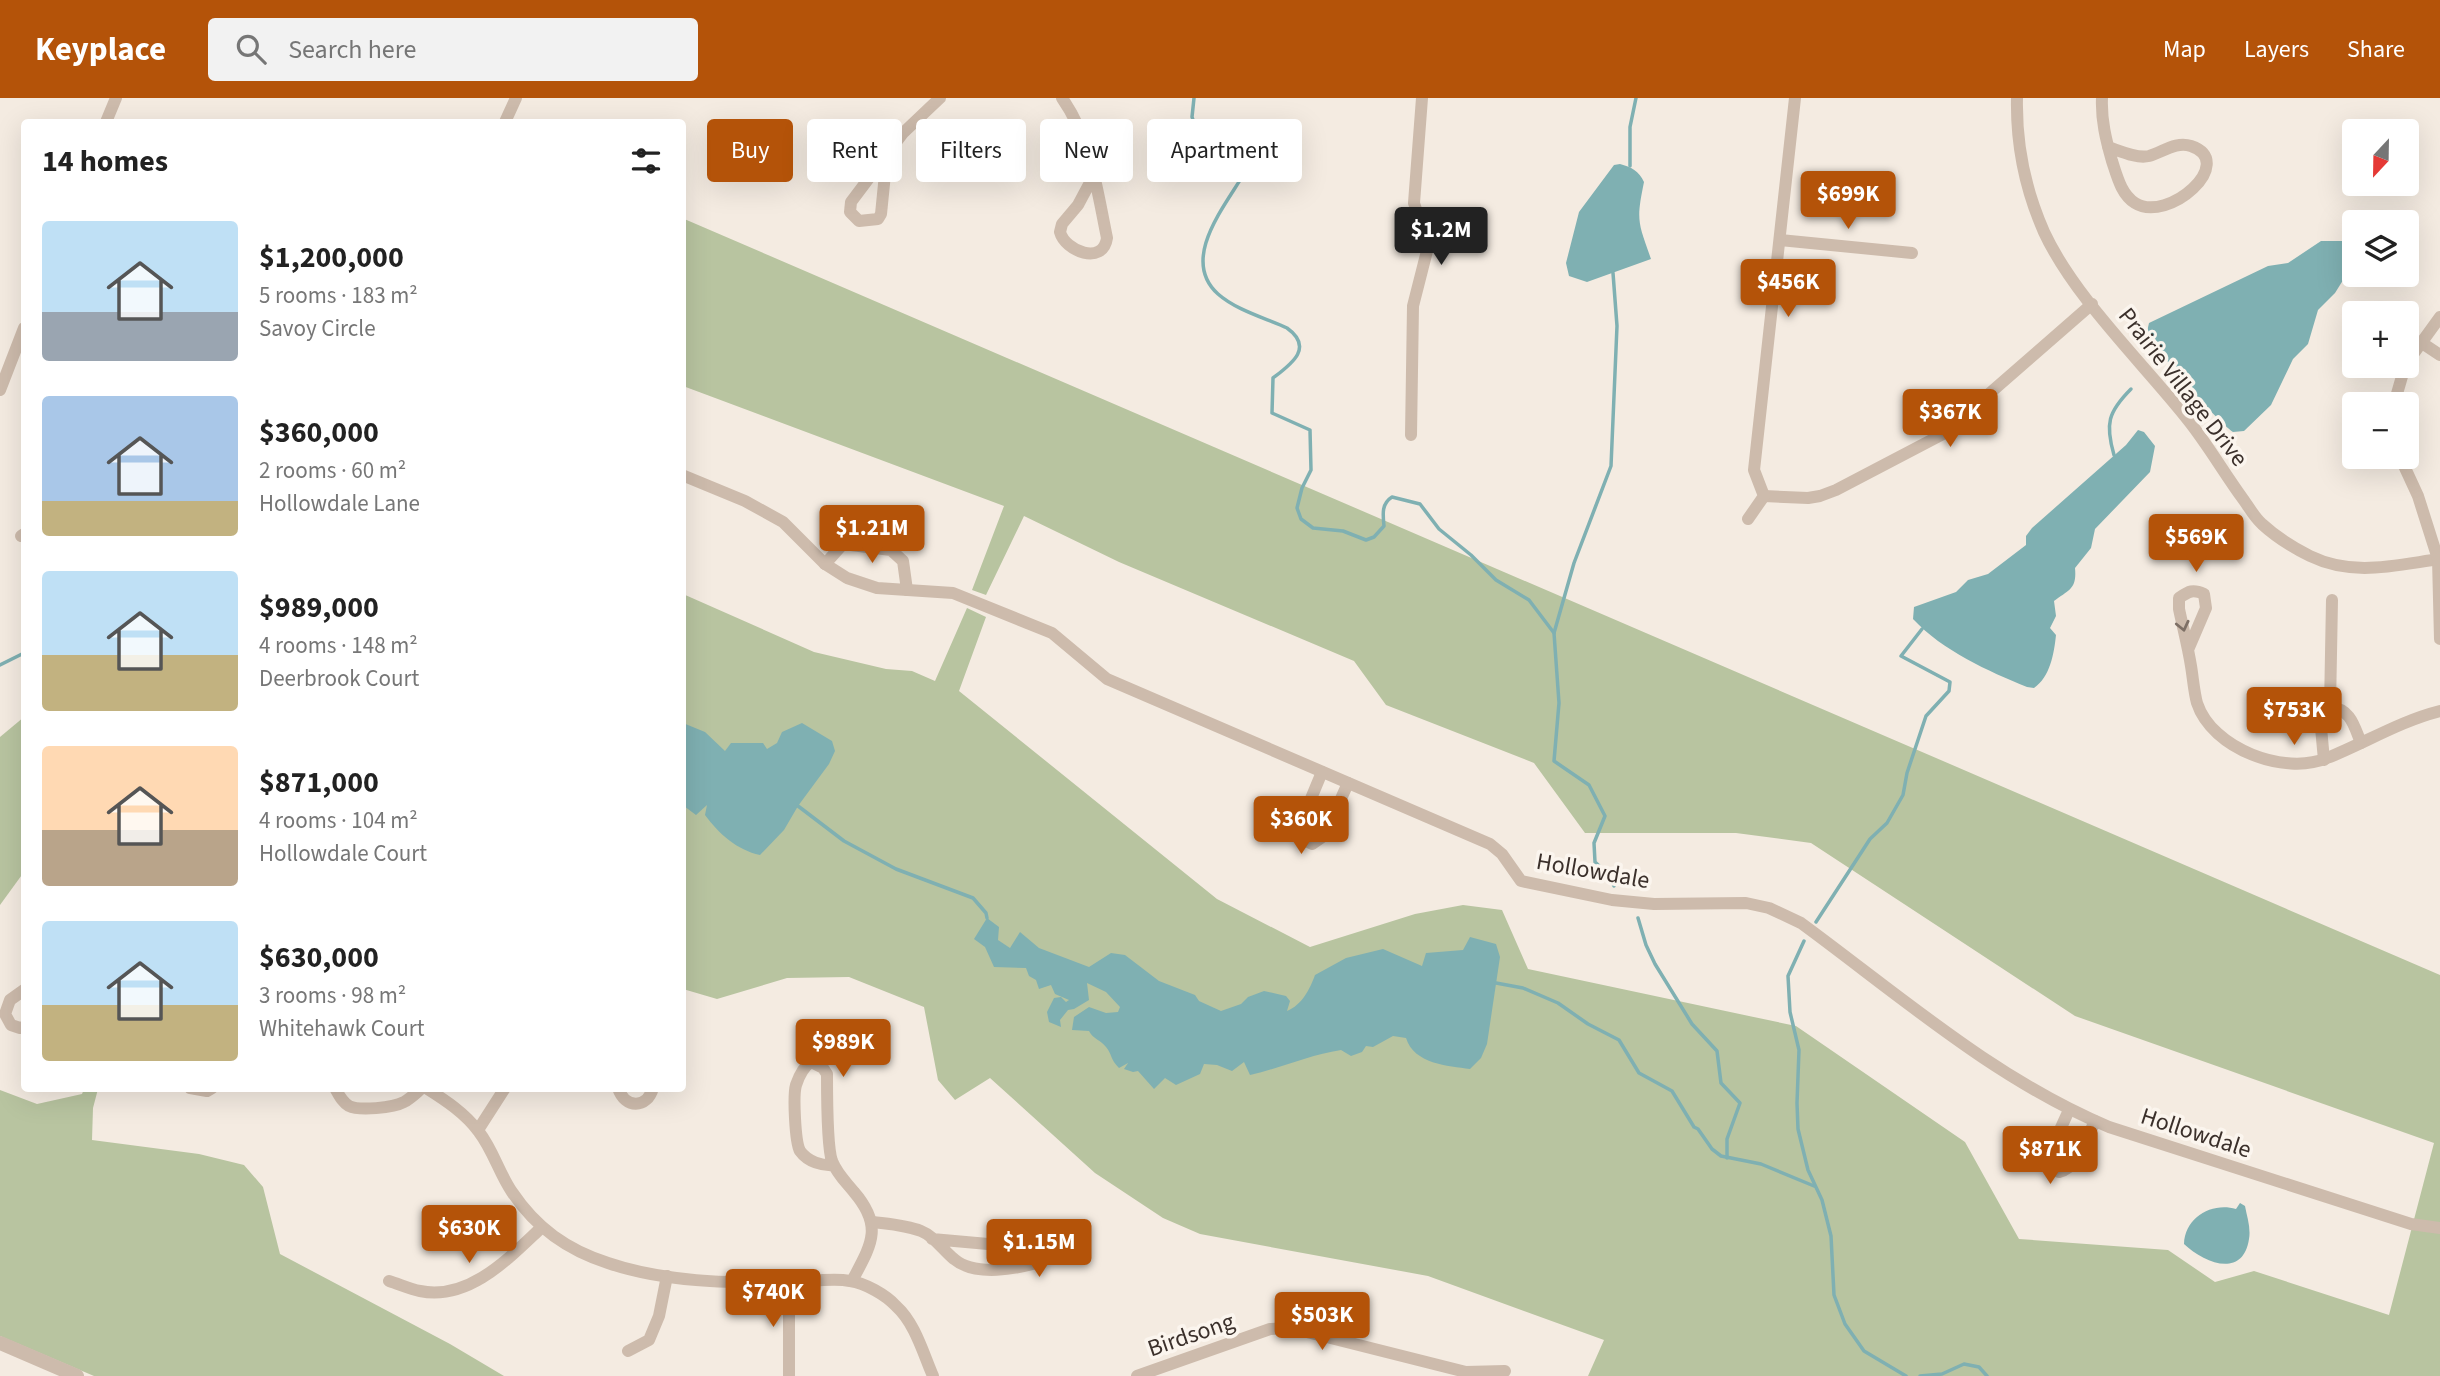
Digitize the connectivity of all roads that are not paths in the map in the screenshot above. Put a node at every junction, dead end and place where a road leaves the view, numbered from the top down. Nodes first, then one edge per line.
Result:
1 (116, 98) edge
2 (516, 98) edge
3 (940, 98) edge
4 (1062, 98) edge
5 (1422, 98) edge
6 (1795, 98) edge
7 (2017, 98) edge
8 (2102, 98) edge
9 (107, 119) edge
10 (506, 119) edge
11 (1076, 119) edge
12 (902, 134) edge
13 (2108, 147) junction
14 (887, 154) joint
15 (1094, 176) joint
16 (1780, 240) junction
17 (1912, 253) dead end
18 (2092, 304) junction
19 (2440, 317) edge
20 (21, 336) edge
21 (2422, 343) junction
22 (2419, 347) edge
23 (2440, 355) edge
24 (0, 390) edge
25 (1411, 435) dead end
26 (2406, 469) edge
27 (686, 477) edge
28 (1764, 496) junction
29 (1748, 519) dead end
30 (2439, 559) edge
31 (825, 564) junction
32 (907, 590) junction
33 (2332, 600) dead end
34 (2440, 639) edge
35 (2188, 650) dead end
36 (2330, 707) junction
37 (2440, 711) edge
38 (2361, 743) junction
39 (2324, 760) junction
40 (1322, 772) junction
41 (1348, 783) junction
42 (21, 992) edge
43 (21, 1028) edge
44 (337, 1092) edge
45 (418, 1092) edge
46 (430, 1092) edge
47 (502, 1092) edge
48 (619, 1092) edge
49 (651, 1092) edge
50 (2069, 1110) junction
51 (2095, 1121) junction
52 (478, 1130) junction
53 (834, 1165) junction
54 (873, 1222) junction
55 (541, 1228) junction
56 (2440, 1228) edge
57 (932, 1239) junction
58 (667, 1276) junction
59 (389, 1281) dead end
60 (852, 1281) junction
61 (789, 1283) junction
62 (0, 1343) edge
63 (628, 1351) dead end
64 (1505, 1371) dead end
65 (77, 1376) edge
66 (789, 1376) edge
67 (933, 1376) edge
68 (1137, 1376) edge

1 - 9 street
2 - 10 street
3 - 12 street
4 - 11 street
5 - 25 street
6 - 16 street
7 - 18 street, Prairie Village Drive
8 - 13 street
13 - 13 street
14 - 14 street
15 - 15 street
16 - 17 street
16 - 28 street
18 - 28 street
18 - 30 street, Prairie Village Drive
19 - 21 street
20 - 24 street
21 - 22 street
21 - 23 street
26 - 30 street
27 - 31 street, Hollowdale
28 - 29 street
30 - 34 street
31 - 32 street, Hollowdale
31 - 32 street
32 - 40 street, Hollowdale
33 - 36 street
35 - 39 street
36 - 38 street
36 - 39 street
37 - 38 street
38 - 39 street
40 - 41 street, Hollowdale
40 - 41 street
41 - 50 street, Hollowdale
42 - 43 street
44 - 45 street
46 - 52 street
47 - 52 street
48 - 49 street
50 - 51 street, Hollowdale
50 - 51 street
51 - 56 street, Hollowdale
52 - 55 street
53 - 53 street
53 - 54 street
54 - 57 street
54 - 60 street
55 - 58 street
55 - 59 street
57 - 57 street
58 - 61 street
58 - 63 street
60 - 61 street
60 - 67 street
61 - 66 street
62 - 65 street
64 - 68 street, Birdsong

